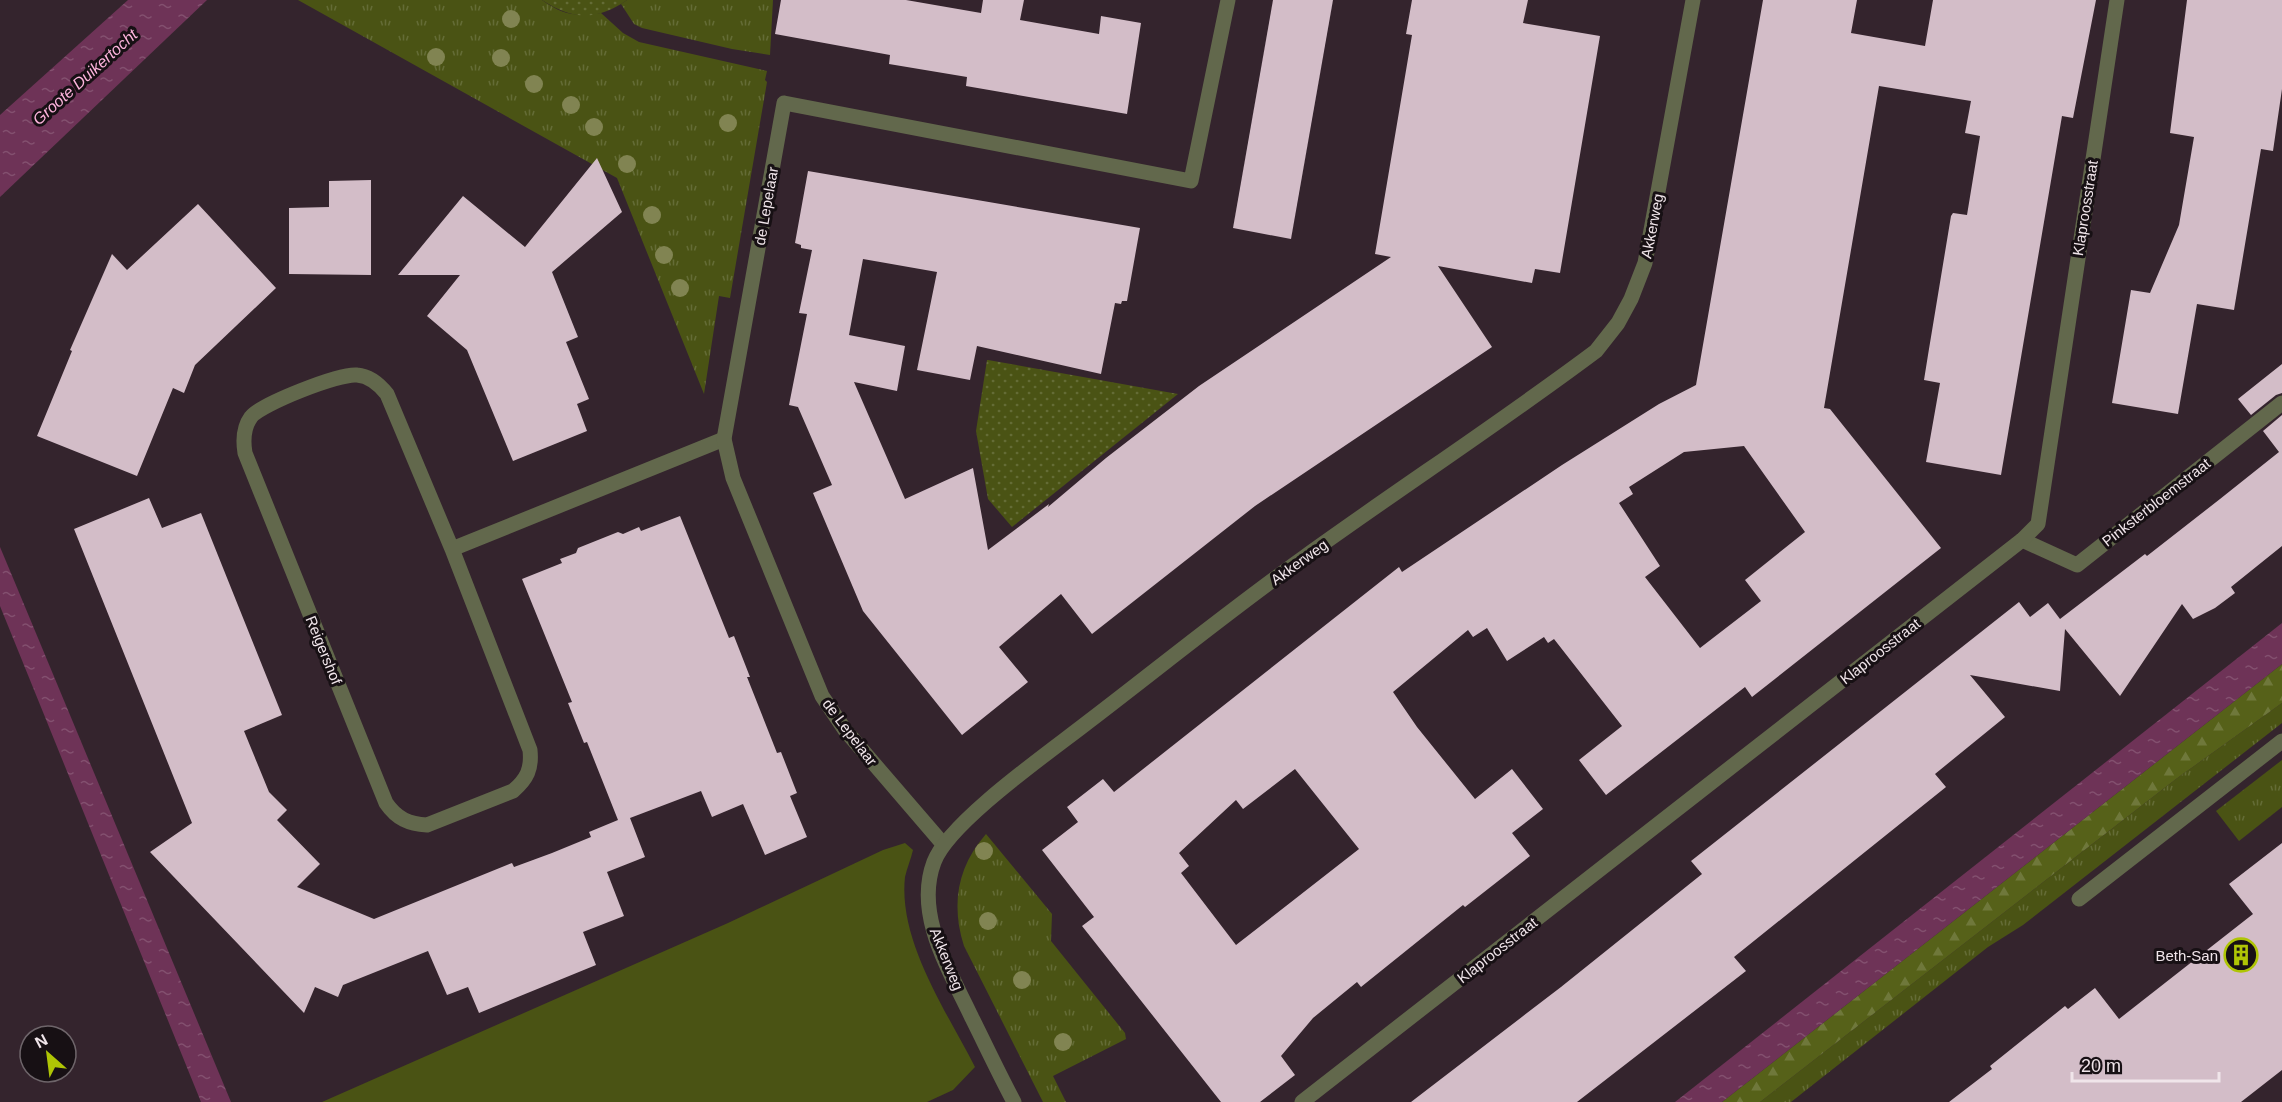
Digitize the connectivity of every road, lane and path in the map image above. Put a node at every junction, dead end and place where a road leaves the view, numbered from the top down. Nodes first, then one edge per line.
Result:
1 (1228, 0) edge
2 (1693, 0) edge
3 (2117, 0) edge
4 (2282, 403) edge
5 (724, 439) junction
6 (2022, 540) junction
7 (452, 549) junction
8 (2282, 741) edge
9 (943, 844) junction
10 (2079, 899) dead end
11 (1014, 1102) edge
12 (1302, 1102) edge

1 - 5 street, de Lepelaar
2 - 9 street, Akkerweg
3 - 6 street, Klaproosstraat
4 - 6 street, Pinksterbloemstraat
5 - 7 street
5 - 9 street, de Lepelaar
6 - 12 street, Klaproosstraat
7 - 7 street, Reigershof
8 - 10 street
9 - 11 street, Akkerweg

